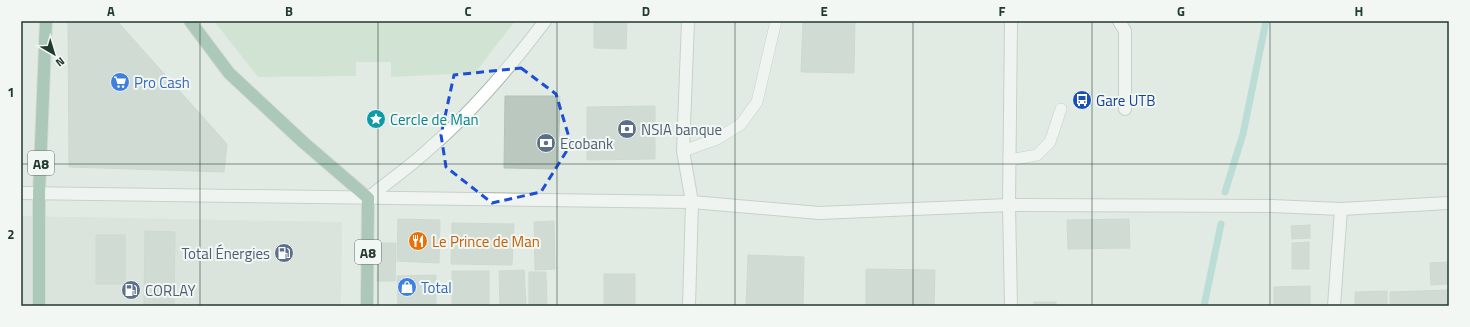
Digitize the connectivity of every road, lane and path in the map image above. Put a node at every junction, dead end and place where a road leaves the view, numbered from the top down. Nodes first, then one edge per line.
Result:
1 (46, 21) edge
2 (190, 21) edge
3 (545, 21) edge
4 (688, 21) edge
5 (776, 21) edge
6 (1011, 21) edge
7 (1119, 21) edge
8 (1061, 109) dead end
9 (1125, 109) dead end
10 (683, 151) junction
11 (1009, 160) junction
12 (21, 194) edge
13 (39, 194) junction
14 (368, 198) junction
15 (692, 202) junction
16 (1449, 203) edge
17 (1009, 205) junction
18 (1341, 208) junction
19 (39, 306) edge
20 (367, 306) edge
21 (689, 306) edge
22 (1011, 306) edge
23 (1334, 306) edge

1 - 13 main road, A8
2 - 14 main road
3 - 14 street
4 - 10 street
5 - 10 lane
6 - 11 street
7 - 9 street
8 - 11 lane
10 - 15 street
11 - 17 street
12 - 13 street
13 - 14 street
13 - 19 main road, A8
14 - 15 street
14 - 20 main road, A8
15 - 17 street
15 - 21 street
16 - 18 street
17 - 18 street
17 - 22 street
18 - 23 street

